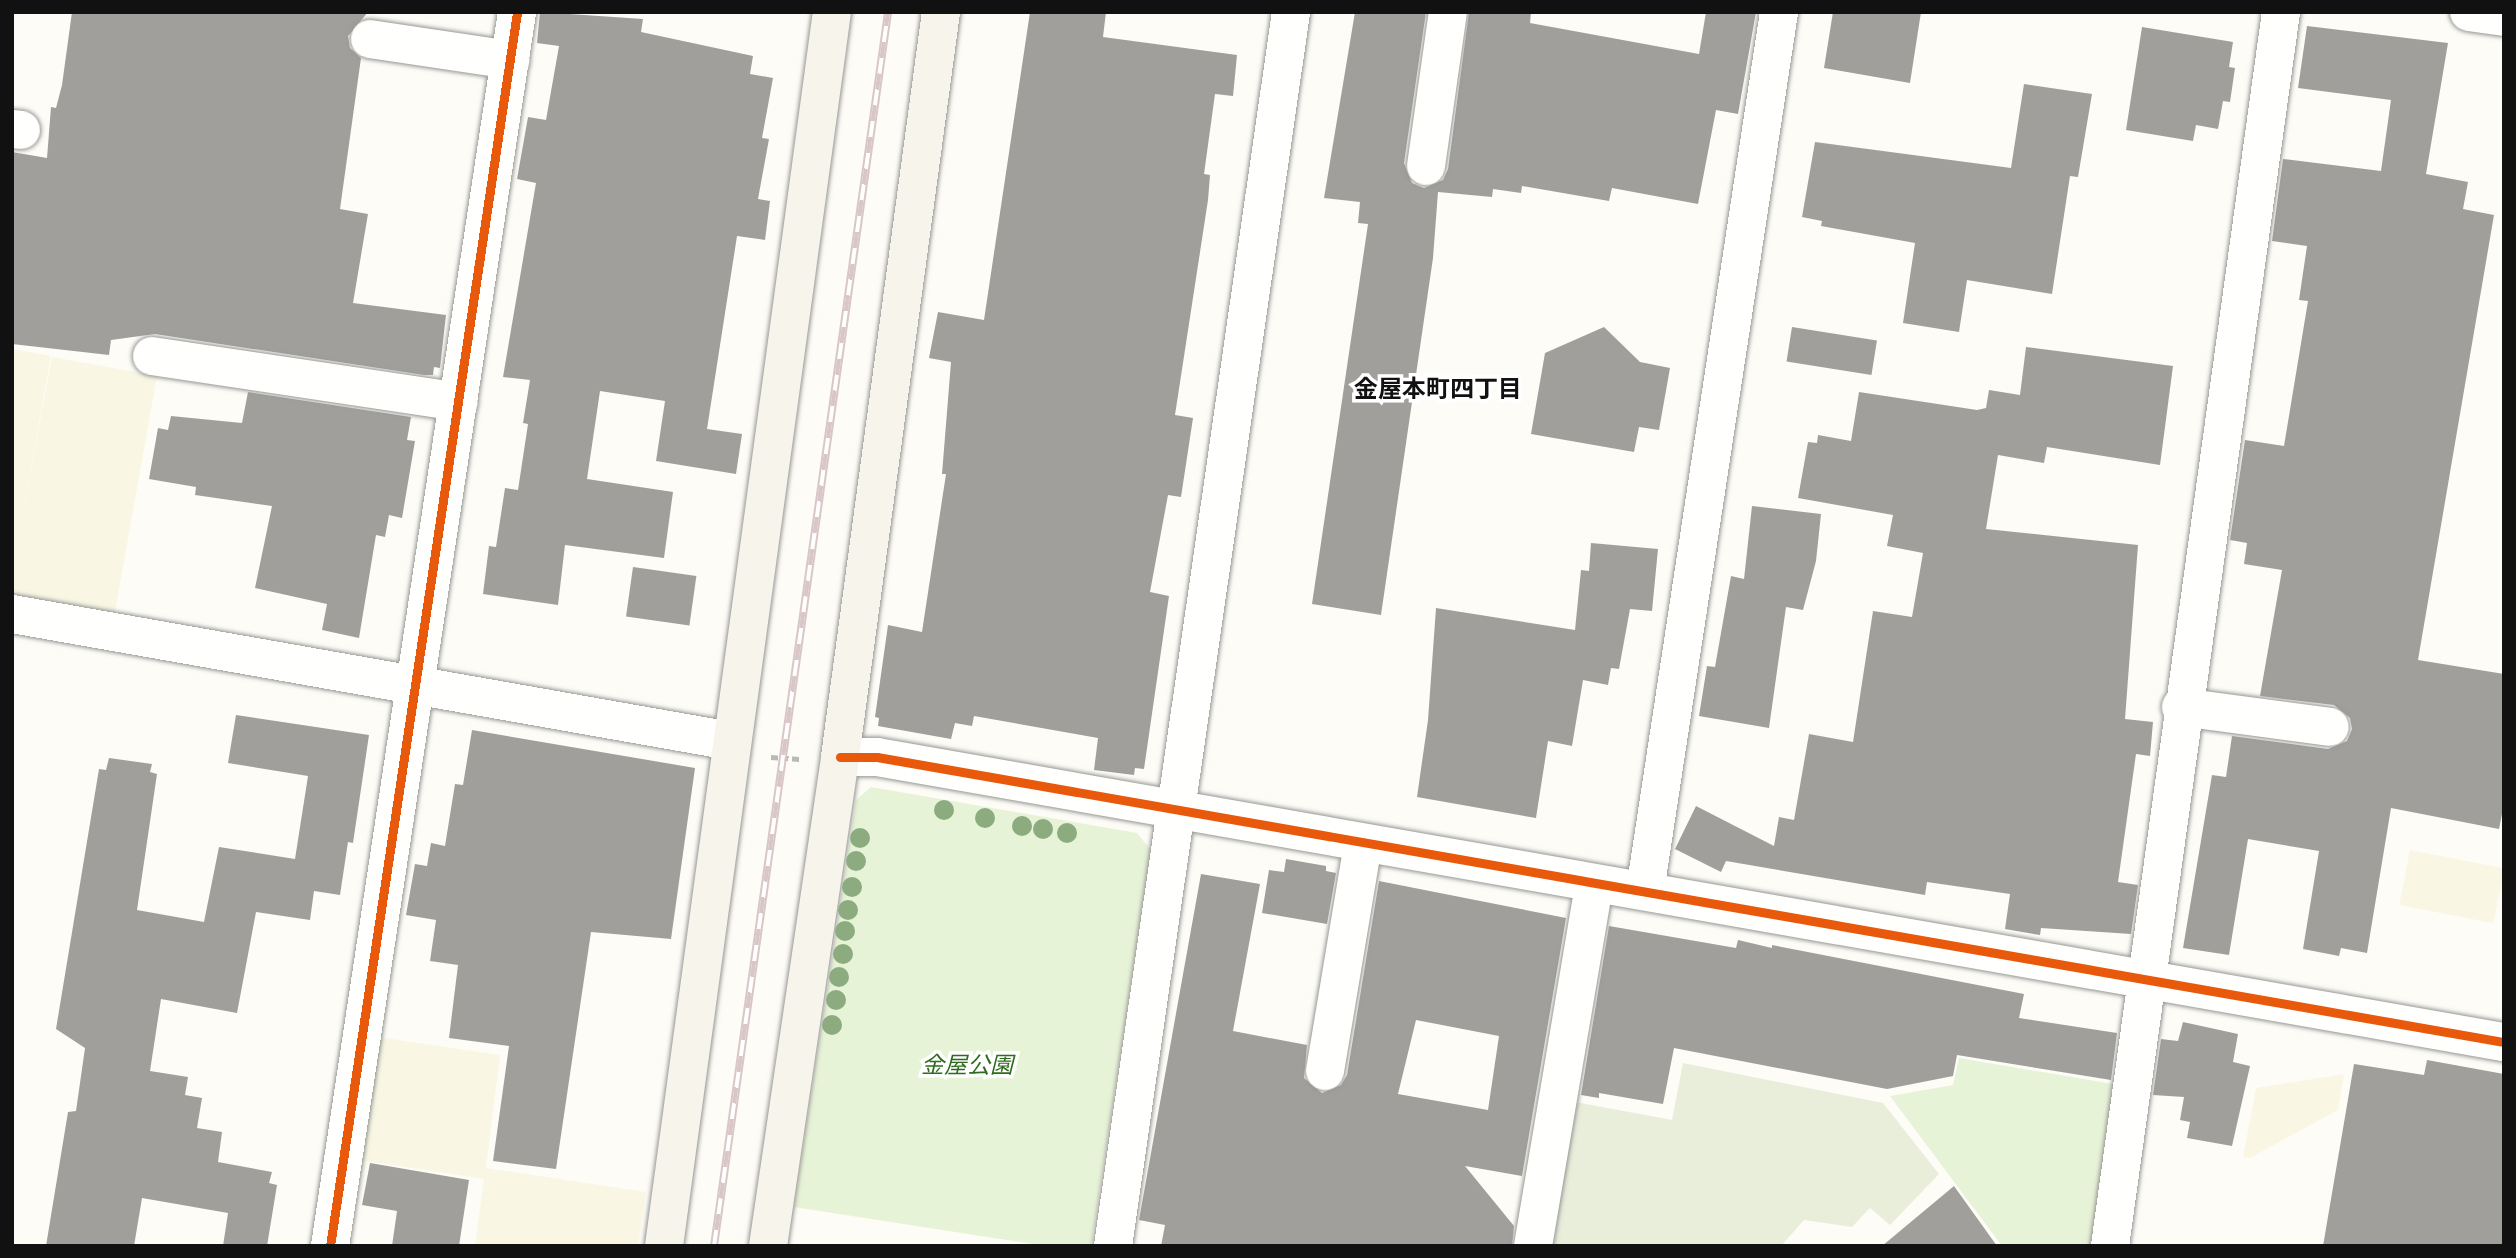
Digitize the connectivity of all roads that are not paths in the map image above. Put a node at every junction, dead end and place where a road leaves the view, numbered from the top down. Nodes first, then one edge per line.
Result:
1 (517, 12) edge
2 (832, 12) edge
3 (941, 12) edge
4 (1291, 12) edge
5 (1448, 12) edge
6 (1779, 12) edge
7 (2281, 12) edge
8 (2469, 12) edge
9 (2504, 17) edge
10 (370, 39) dead end
11 (510, 60) junction
12 (1426, 166) dead end
13 (152, 356) dead end
14 (459, 402) junction
15 (12, 614) edge
16 (416, 685) junction
17 (2182, 707) junction
18 (2330, 727) dead end
19 (731, 741) junction
20 (840, 757) junction
21 (1175, 812) junction
22 (1363, 844) junction
23 (1594, 884) junction
24 (1646, 891) junction
25 (2144, 978) junction
26 (2504, 1042) edge
27 (1325, 1071) dead end
28 (330, 1246) edge
29 (664, 1246) edge
30 (768, 1246) edge
31 (1113, 1246) edge
32 (1533, 1246) edge
33 (2110, 1246) edge

1 - 11 street
2 - 19 street
3 - 20 street
4 - 21 street
5 - 12 street
6 - 24 street
7 - 17 street
8 - 9 street
10 - 11 street
11 - 14 street
13 - 14 street
14 - 16 street
15 - 16 street
16 - 19 street
16 - 28 street
17 - 18 street
17 - 25 street
19 - 29 street
20 - 21 street
20 - 30 street
21 - 22 street
21 - 31 street
22 - 23 street
22 - 27 street
23 - 24 street
23 - 32 street
24 - 25 street
25 - 26 street
25 - 33 street

